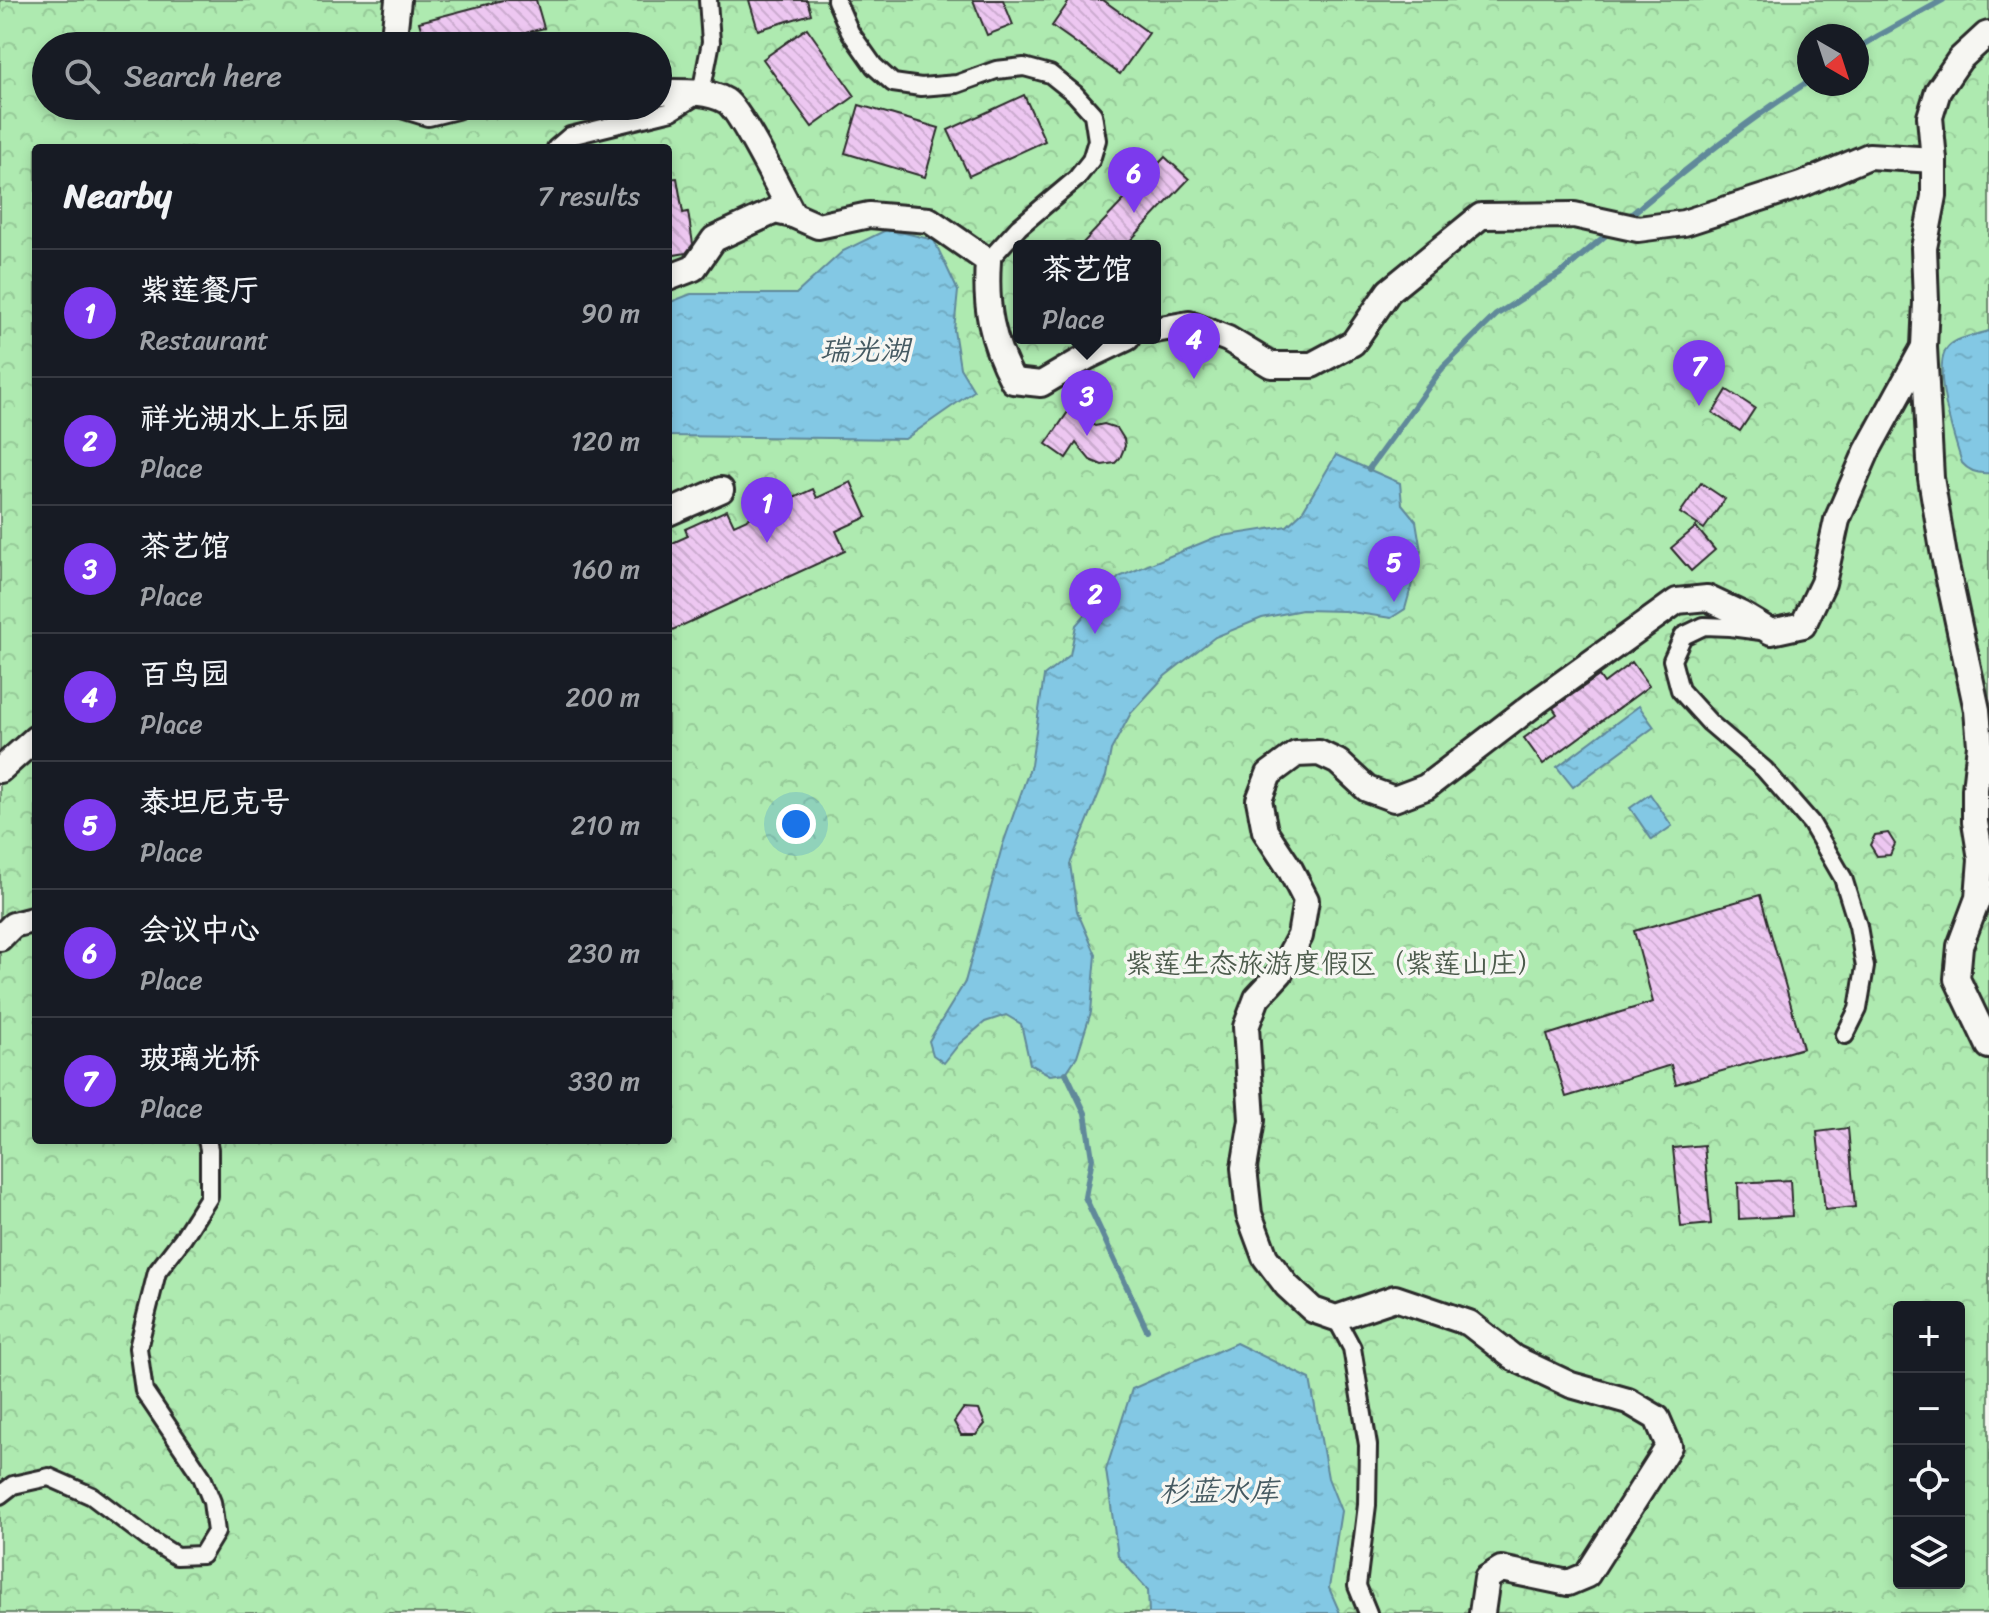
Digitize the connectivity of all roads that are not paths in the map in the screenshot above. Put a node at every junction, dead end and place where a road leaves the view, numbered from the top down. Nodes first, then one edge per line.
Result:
1 (398, 0) edge
2 (708, 0) edge
3 (836, 0) edge
4 (395, 32) edge
5 (1989, 34) edge
6 (672, 92) edge
7 (701, 93) junction
8 (672, 111) edge
9 (635, 120) edge
10 (561, 144) edge
11 (1934, 160) junction
12 (793, 215) junction
13 (988, 261) junction
14 (672, 276) edge
15 (1161, 329) edge
16 (1114, 344) edge
17 (1924, 347) junction
18 (721, 490) dead end
19 (672, 511) edge
20 (1771, 632) junction
21 (32, 742) edge
22 (0, 770) edge
23 (32, 920) edge
24 (0, 938) edge
25 (1845, 1035) dead end
26 (1989, 1046) edge
27 (208, 1144) edge
28 (1336, 1318) junction
29 (0, 1495) edge
30 (1368, 1613) edge
31 (1482, 1613) edge

1 - 4 street
2 - 7 street
3 - 13 street
5 - 11 street
6 - 7 street
7 - 8 street
7 - 12 street
9 - 10 street
11 - 15 street
11 - 17 street
12 - 13 street
12 - 14 street
13 - 16 street
17 - 20 street
17 - 26 street
18 - 19 street
20 - 25 street
20 - 28 street
21 - 22 street
23 - 24 street
27 - 29 street
28 - 30 street
28 - 31 street

